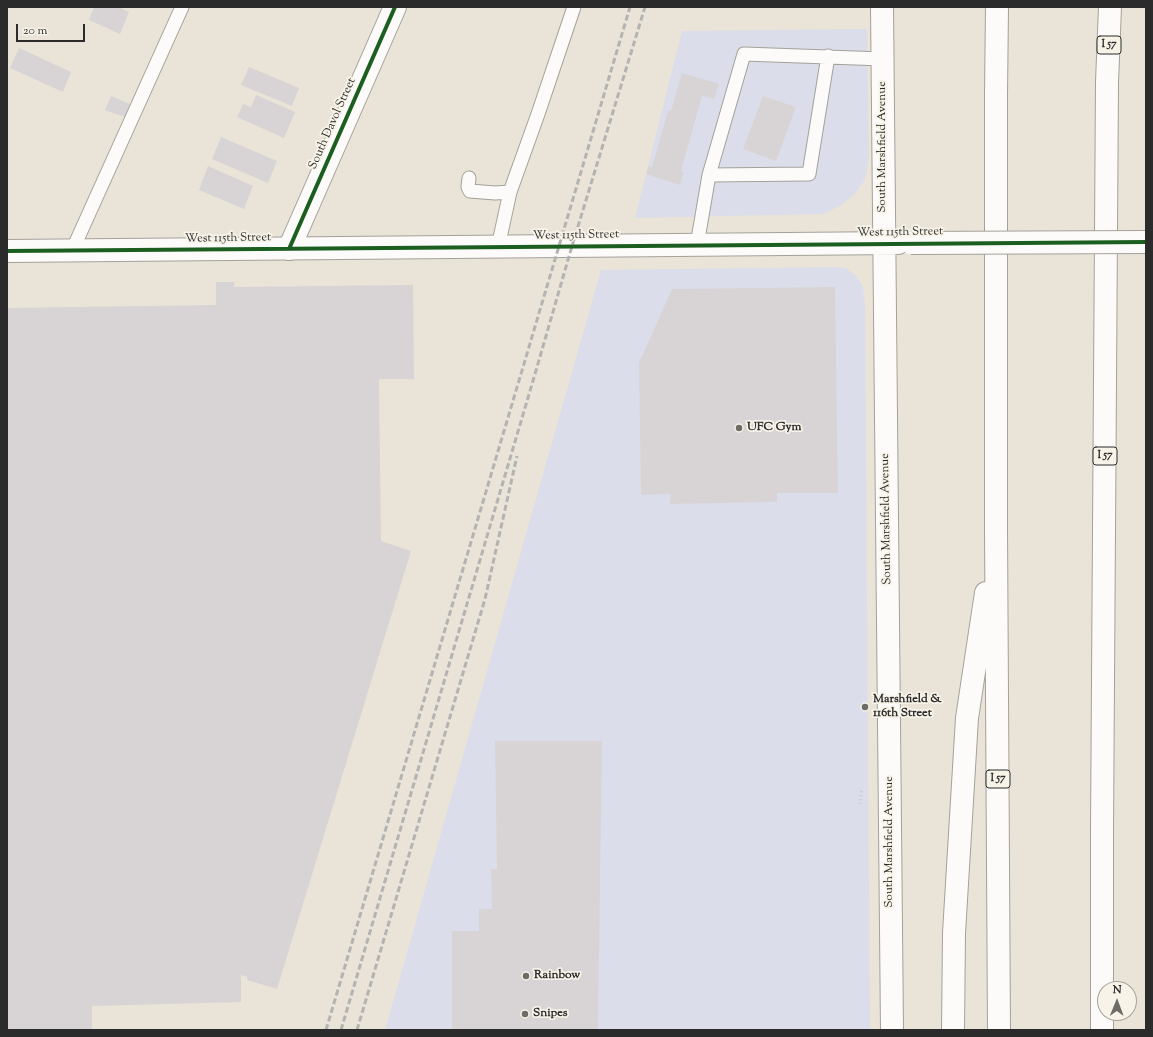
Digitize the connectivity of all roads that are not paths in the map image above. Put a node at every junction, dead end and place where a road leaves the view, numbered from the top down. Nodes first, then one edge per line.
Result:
1 (182, 7) edge
2 (395, 7) edge
3 (574, 7) edge
4 (882, 7) edge
5 (997, 7) edge
6 (1110, 7) edge
7 (1118, 7) edge
8 (828, 56) junction
9 (883, 59) junction
10 (1107, 82) junction
11 (709, 175) junction
12 (469, 178) dead end
13 (510, 192) junction
14 (1146, 242) edge
15 (884, 244) junction
16 (698, 245) junction
17 (498, 247) junction
18 (289, 249) junction
19 (72, 250) junction
20 (7, 251) edge
21 (996, 528) junction
22 (1102, 829) junction
23 (1113, 981) edge
24 (892, 1030) edge
25 (953, 1030) edge
26 (999, 1030) edge
27 (1102, 1030) edge

1 - 19 lane
2 - 18 main road, South Davol Street
3 - 13 lane
4 - 9 main road, South Marshfield Avenue
5 - 21 main road, I 57
6 - 10 main road, I 57
7 - 10 main road
8 - 9 lane
8 - 11 lane
8 - 11 lane
9 - 15 main road, South Marshfield Avenue
10 - 22 main road, I 57
11 - 16 lane
12 - 13 lane
13 - 17 lane
14 - 15 main road, West 115th Street, bridge
15 - 16 main road, West 115th Street
15 - 24 main road, South Marshfield Avenue
16 - 17 main road, West 115th Street
17 - 18 main road, West 115th Street
18 - 19 main road, West 115th Street
19 - 20 main road, West 115th Street
21 - 25 main road
21 - 26 main road, I 57
22 - 23 main road
22 - 27 main road, I 57

